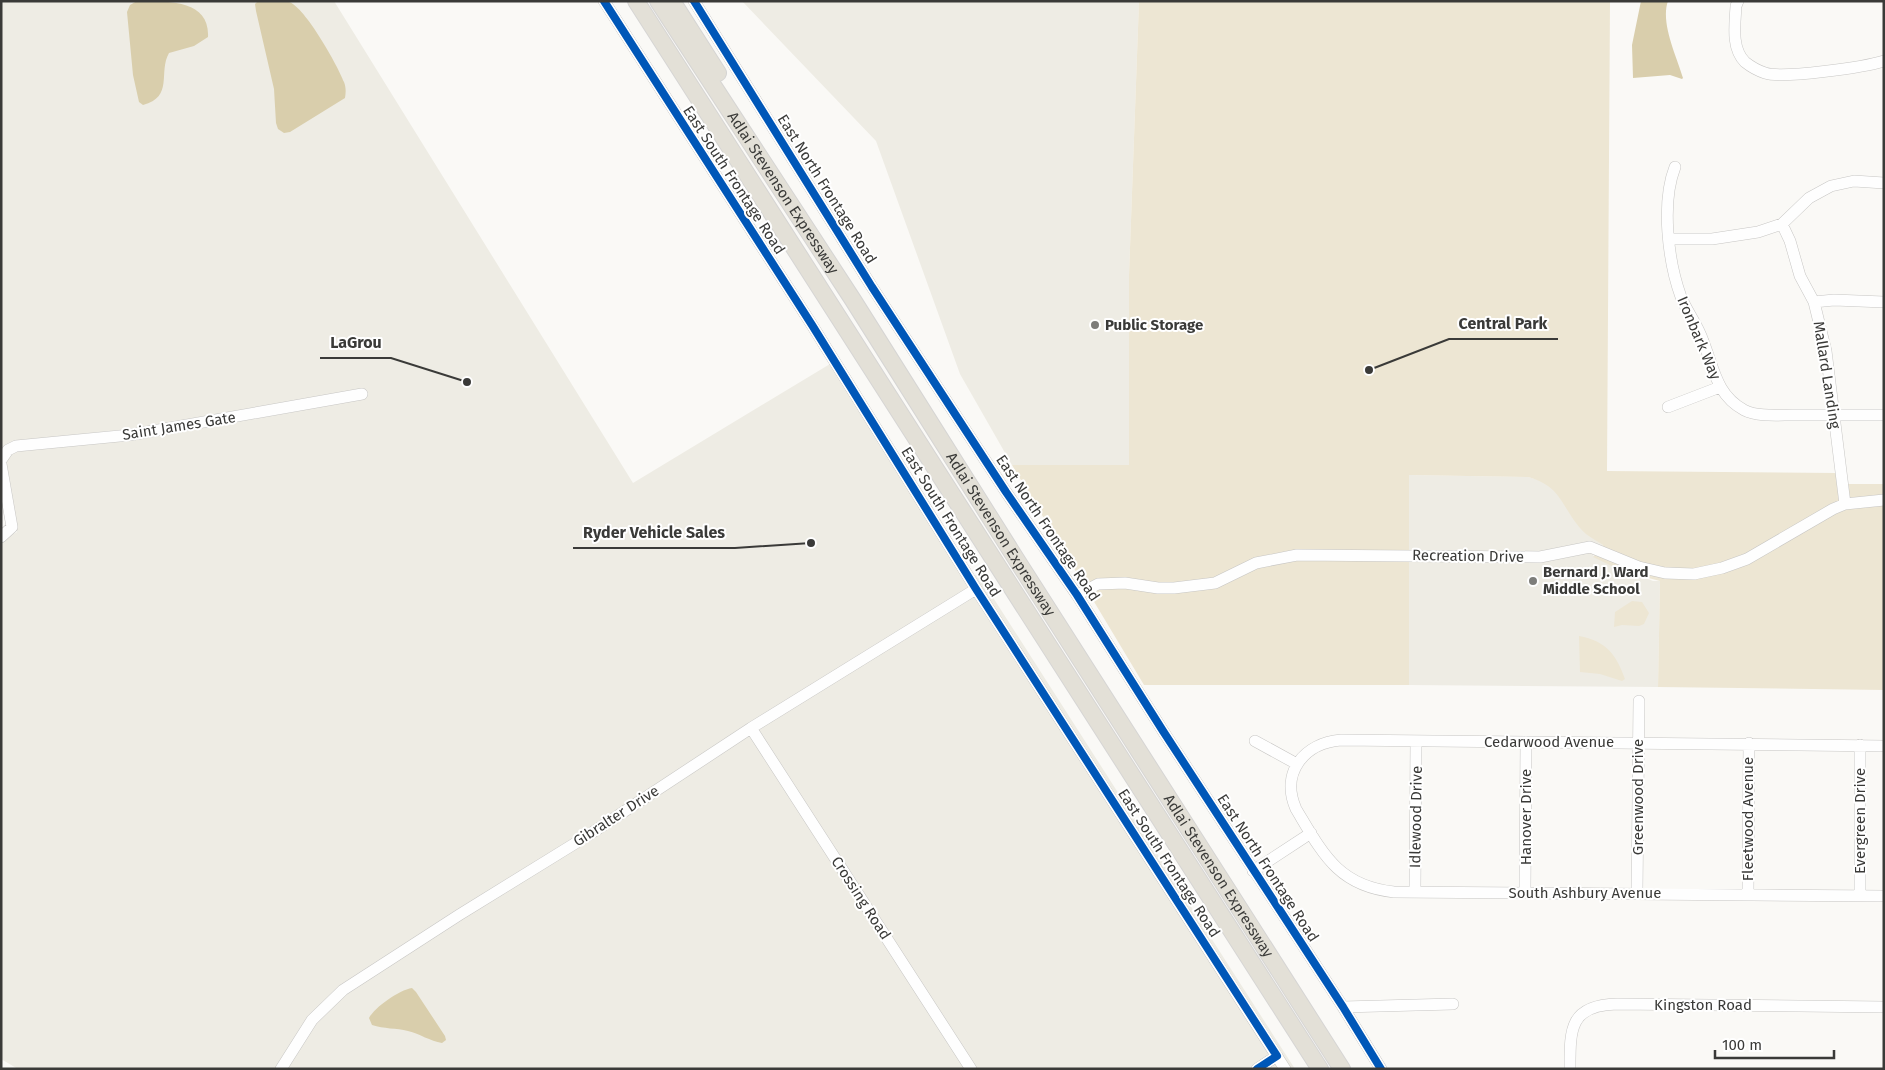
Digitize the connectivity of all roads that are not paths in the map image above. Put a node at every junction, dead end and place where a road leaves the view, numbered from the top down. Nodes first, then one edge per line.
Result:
1 (604, 1) edge
2 (636, 1) edge
3 (658, 1) edge
4 (672, 1) edge
5 (694, 1) edge
6 (1738, 1) edge
7 (1884, 61) edge
8 (1675, 167) dead end
9 (1884, 183) edge
10 (785, 199) junction
11 (1782, 224) junction
12 (1668, 239) junction
13 (1814, 302) junction
14 (1884, 302) edge
15 (1720, 387) junction
16 (362, 394) dead end
17 (1668, 407) dead end
18 (1884, 415) edge
19 (1834, 416) junction
20 (1, 460) edge
21 (1, 464) edge
22 (1884, 500) edge
23 (1845, 504) junction
24 (1, 537) edge
25 (976, 589) junction
26 (1078, 595) junction
27 (1639, 701) dead end
28 (751, 728) junction
29 (1255, 741) dead end
30 (1416, 741) junction
31 (1526, 742) junction
32 (1638, 742) junction
33 (1749, 744) junction
34 (1860, 745) junction
35 (1884, 746) edge
36 (1297, 764) junction
37 (1310, 833) junction
38 (1253, 871) junction
39 (1415, 892) junction
40 (1525, 892) junction
41 (1638, 893) junction
42 (1748, 894) junction
43 (1860, 896) junction
44 (1884, 896) edge
45 (1453, 1004) dead end
46 (1343, 1006) junction
47 (1884, 1006) edge
48 (1277, 1056) junction
49 (281, 1069) edge
50 (971, 1069) edge
51 (1257, 1069) edge
52 (1285, 1069) edge
53 (1320, 1069) edge
54 (1342, 1069) edge
55 (1381, 1069) edge
56 (1570, 1069) edge

1 - 25 street, East South Frontage Road
2 - 53 highway, Adlai Stevenson Expressway
3 - 10 highway, Adlai Stevenson Expressway
4 - 10 highway
5 - 26 street, East North Frontage Road
6 - 7 street
8 - 12 street, Ironbark Way
9 - 11 street
10 - 54 highway, Adlai Stevenson Expressway
11 - 12 street
11 - 13 street, Mallard Landing
12 - 15 street, Ironbark Way
13 - 14 street
13 - 19 street, Mallard Landing
15 - 17 street
15 - 19 street, Ironbark Way
16 - 20 street, Saint James Gate
18 - 19 street, Ironbark Way
19 - 23 street, Mallard Landing
21 - 24 street
22 - 23 street
23 - 26 street, Recreation Drive
25 - 28 street, Gibralter Drive
25 - 48 street, East South Frontage Road
26 - 38 street, East North Frontage Road
27 - 32 street, Greenwood Drive
28 - 49 street, Gibralter Drive
28 - 50 street, Crossing Road
29 - 36 street
30 - 31 street, Cedarwood Avenue
30 - 36 street, Cedarwood Avenue
30 - 39 street, Idlewood Drive
31 - 32 street, Cedarwood Avenue
31 - 40 street, Hanover Drive
32 - 33 street, Cedarwood Avenue
32 - 41 street, Greenwood Drive
33 - 34 street, Cedarwood Avenue
33 - 42 street, Fleetwood Avenue
34 - 35 street, Cedarwood Avenue
34 - 43 street, Evergreen Drive
36 - 37 street
37 - 38 street
37 - 39 street, South Ashbury Avenue
38 - 46 street, East North Frontage Road
39 - 40 street, South Ashbury Avenue
40 - 41 street, South Ashbury Avenue
41 - 42 street, South Ashbury Avenue
42 - 43 street, South Ashbury Avenue
43 - 44 street, South Ashbury Avenue
45 - 46 street
46 - 55 street, East North Frontage Road
47 - 56 street, Kingston Road
48 - 51 street
48 - 52 street, East South Frontage Road

